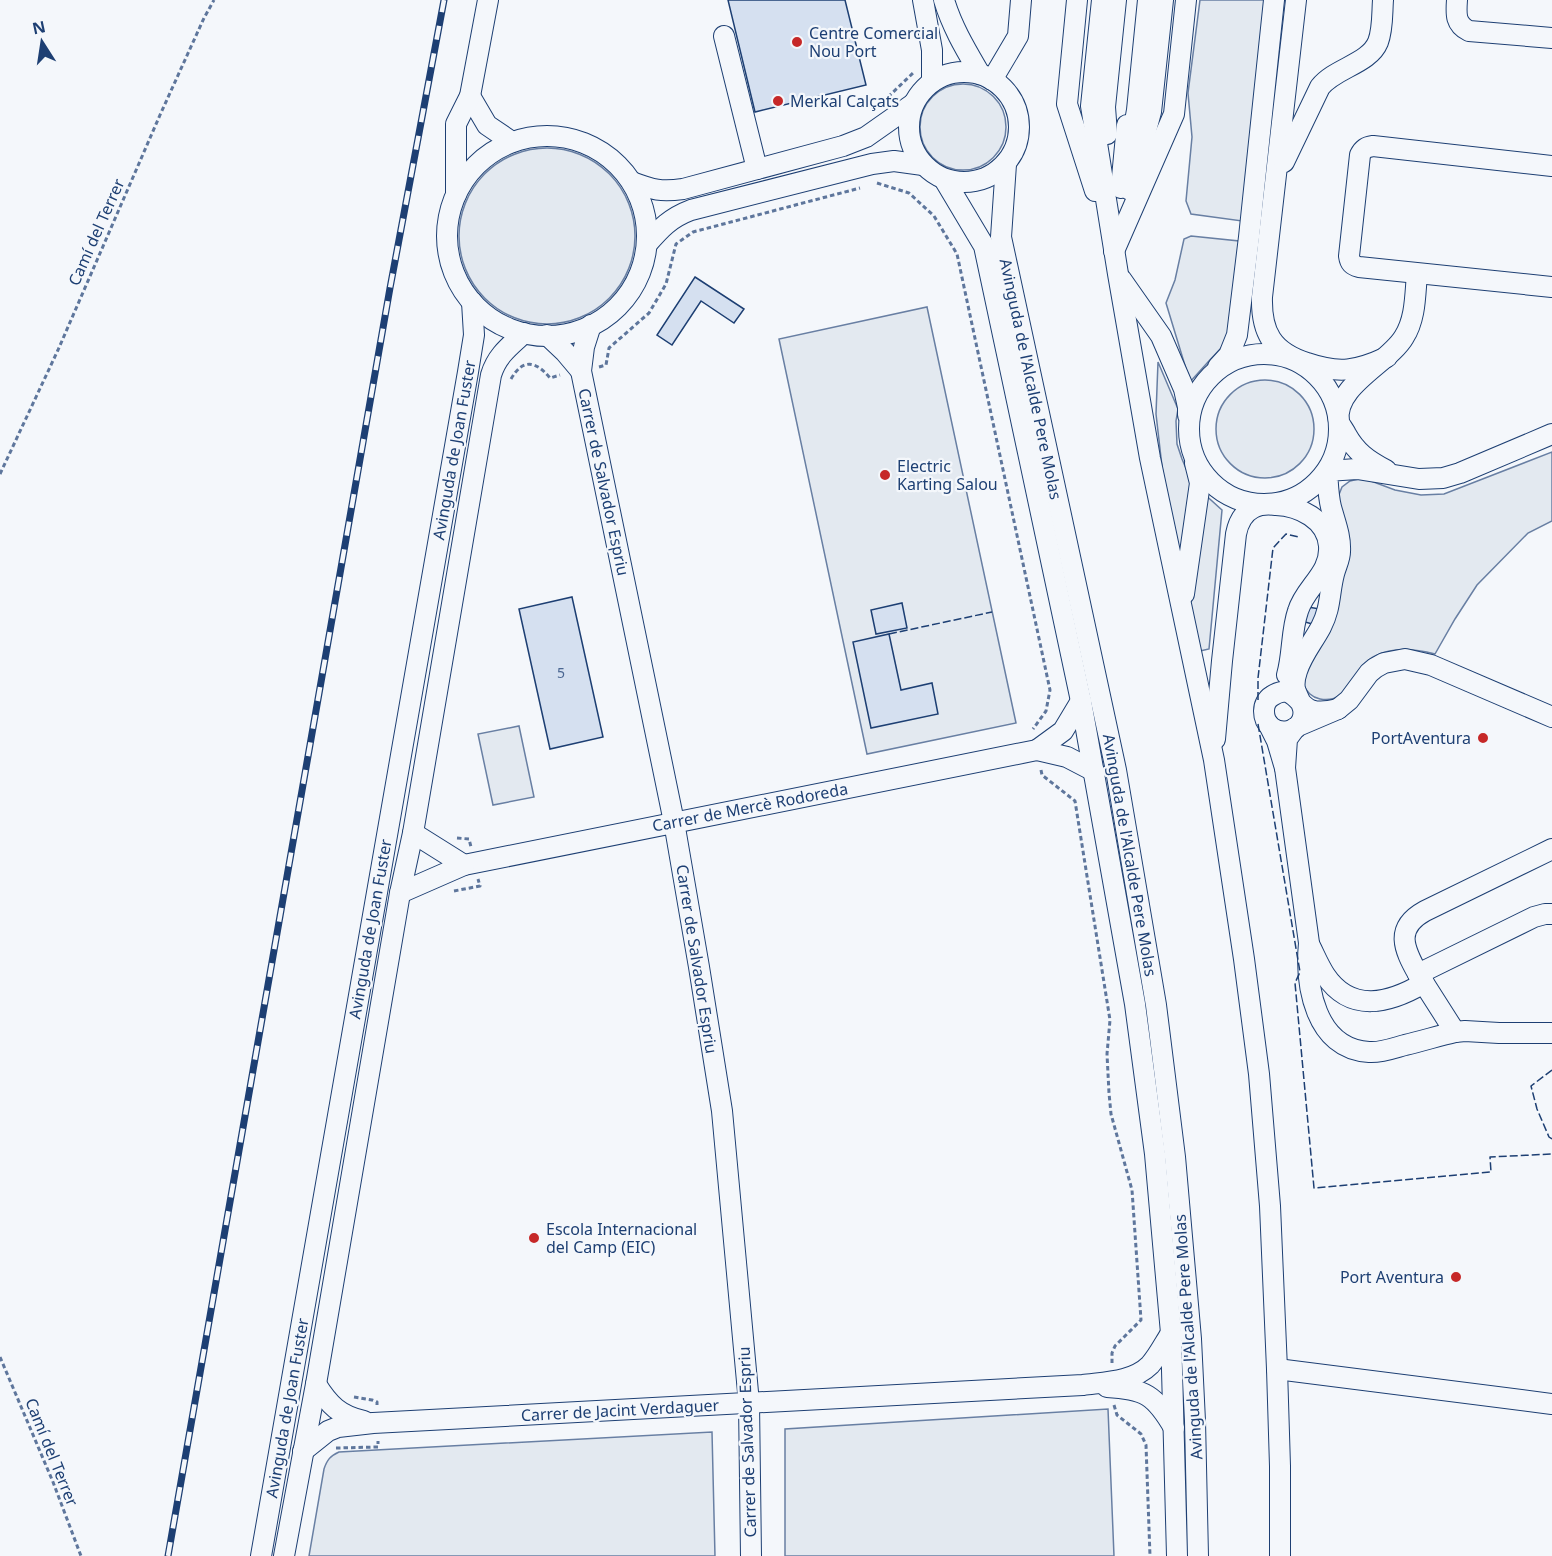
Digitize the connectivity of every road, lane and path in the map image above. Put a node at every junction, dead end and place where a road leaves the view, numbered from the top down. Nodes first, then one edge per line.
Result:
1 (214, 0) edge
2 (488, 0) edge
3 (923, 0) edge
4 (944, 0) edge
5 (1021, 0) edge
6 (1077, 0) edge
7 (1093, 0) edge
8 (1102, 0) edge
9 (1116, 0) edge
10 (1125, 0) edge
11 (1140, 0) edge
12 (1148, 0) edge
13 (1162, 0) edge
14 (1173, 0) edge
15 (1186, 0) edge
16 (1274, 0) edge
17 (1296, 0) edge
18 (1383, 0) edge
19 (1457, 0) edge
20 (724, 36) dead end
21 (1552, 38) edge
22 (915, 71) dead end
23 (986, 77) junction
24 (932, 82) junction
25 (470, 96) junction
26 (884, 101) dead end
27 (913, 104) junction
28 (512, 142) junction
29 (1006, 164) junction
30 (923, 165) junction
31 (1552, 166) edge
32 (757, 169) junction
33 (1276, 178) junction
34 (944, 179) junction
35 (632, 182) junction
36 (877, 183) dead end
37 (865, 186) dead end
38 (456, 195) junction
39 (647, 244) junction
40 (1114, 251) junction
41 (1118, 274) junction
42 (1417, 274) junction
43 (1552, 287) edge
44 (472, 302) junction
45 (591, 325) junction
46 (525, 333) junction
47 (547, 335) junction
48 (1387, 357) junction
49 (1293, 359) junction
50 (606, 365) dead end
51 (582, 371) junction
52 (1213, 373) junction
53 (1339, 422) junction
54 (1188, 432) junction
55 (1552, 434) edge
56 (1192, 455) junction
57 (1327, 471) junction
58 (0, 474) edge
59 (1396, 476) junction
60 (1266, 504) junction
61 (1296, 616) junction
62 (1184, 620) junction
63 (1321, 627) junction
64 (1272, 696) junction
65 (1081, 701) junction
66 (1301, 701) junction
67 (1338, 709) junction
68 (1552, 717) edge
69 (1269, 725) junction
70 (1296, 727) junction
71 (1037, 750) junction
72 (1214, 760) junction
73 (1285, 768) junction
74 (1094, 771) junction
75 (674, 822) junction
76 (413, 833) junction
77 (1552, 849) edge
78 (464, 865) junction
79 (400, 893) junction
80 (1543, 916) edge
81 (1309, 943) junction
82 (1421, 979) junction
83 (1455, 1032) junction
84 (1552, 1033) edge
85 (1171, 1333) junction
86 (0, 1357) edge
87 (1277, 1369) junction
88 (316, 1384) junction
89 (1113, 1384) junction
90 (749, 1403) junction
91 (1552, 1404) edge
92 (373, 1423) junction
93 (1174, 1428) junction
94 (378, 1447) dead end
95 (336, 1448) dead end
96 (303, 1451) junction
97 (262, 1552) edge
98 (81, 1556) edge
99 (284, 1556) edge
100 (751, 1556) edge
101 (1150, 1556) edge
102 (1177, 1556) edge
103 (1198, 1556) edge
104 (1280, 1556) edge

1 - 58 path, Camí del Terrer
2 - 25 street
3 - 24 street
4 - 23 street
5 - 23 street
6 - 40 street
7 - 40 street
8 - 40 street
9 - 40 street
10 - 40 street
11 - 40 street
12 - 40 street
13 - 40 street
14 - 40 street
15 - 40 street
16 - 52 street
17 - 33 street
18 - 33 street
19 - 21 street
20 - 32 street
22 - 26 path
23 - 24 street
23 - 29 street
24 - 27 street
25 - 28 street
25 - 38 street
27 - 30 street
27 - 32 street
28 - 35 street
28 - 38 street
29 - 34 street
29 - 103 street, Avinguda de l'Alcalde Pere Molas
30 - 34 street
30 - 39 street
31 - 42 street
32 - 35 street
33 - 49 street
34 - 65 street, Avinguda de l'Alcalde Pere Molas
35 - 39 street
36 - 71 path
37 - 50 path
38 - 44 street
39 - 45 street
40 - 41 street
41 - 54 street
41 - 62 street
42 - 43 street
42 - 48 street
44 - 46 street
44 - 97 street, Avinguda de Joan Fuster
45 - 47 street
45 - 51 street, Carrer de Salvador Espriu
46 - 47 street
46 - 76 street, Avinguda de Joan Fuster
47 - 51 street, Carrer de Salvador Espriu
48 - 49 street
48 - 53 street
49 - 52 street
49 - 53 street
51 - 75 street, Carrer de Salvador Espriu
52 - 54 street
53 - 57 street
53 - 59 street
54 - 56 street
55 - 59 street
56 - 60 street
56 - 62 street
57 - 59 street
57 - 60 street
57 - 63 street
60 - 61 street
60 - 72 street
61 - 63 street
61 - 64 street
62 - 72 street
63 - 66 street
64 - 66 street
64 - 69 street
65 - 71 street, Carrer de Mercè Rodoreda
65 - 74 street, Avinguda de l'Alcalde Pere Molas
66 - 67 street
66 - 70 street
67 - 68 street
67 - 70 street
69 - 70 street
69 - 73 street
70 - 73 street
71 - 74 street, Carrer de Mercè Rodoreda
71 - 75 street, Carrer de Mercè Rodoreda
71 - 89 path
72 - 87 street
73 - 81 street
74 - 85 street, Avinguda de l'Alcalde Pere Molas
75 - 78 street, Carrer de Mercè Rodoreda
75 - 90 street, Carrer de Salvador Espriu
76 - 78 street
76 - 79 street, Avinguda de Joan Fuster
77 - 82 street
78 - 79 street, Carrer de Mercè Rodoreda
79 - 88 street, Avinguda de Joan Fuster
80 - 82 street
81 - 82 street
81 - 83 street
82 - 83 street
83 - 84 street
85 - 89 street, Carrer de Jacint Verdaguer
85 - 93 street, Avinguda de l'Alcalde Pere Molas
86 - 98 path, Camí del Terrer
87 - 91 street
87 - 104 street
88 - 92 street, Carrer de Jacint Verdaguer
88 - 96 street, Avinguda de Joan Fuster
89 - 90 street, Carrer de Jacint Verdaguer
89 - 93 street, Carrer de Jacint Verdaguer
89 - 101 path
90 - 92 street, Carrer de Jacint Verdaguer
90 - 100 street, Carrer de Salvador Espriu
92 - 96 street, Carrer de Jacint Verdaguer
93 - 102 street, Avinguda de l'Alcalde Pere Molas
94 - 95 path
96 - 99 street, Avinguda de Joan Fuster

